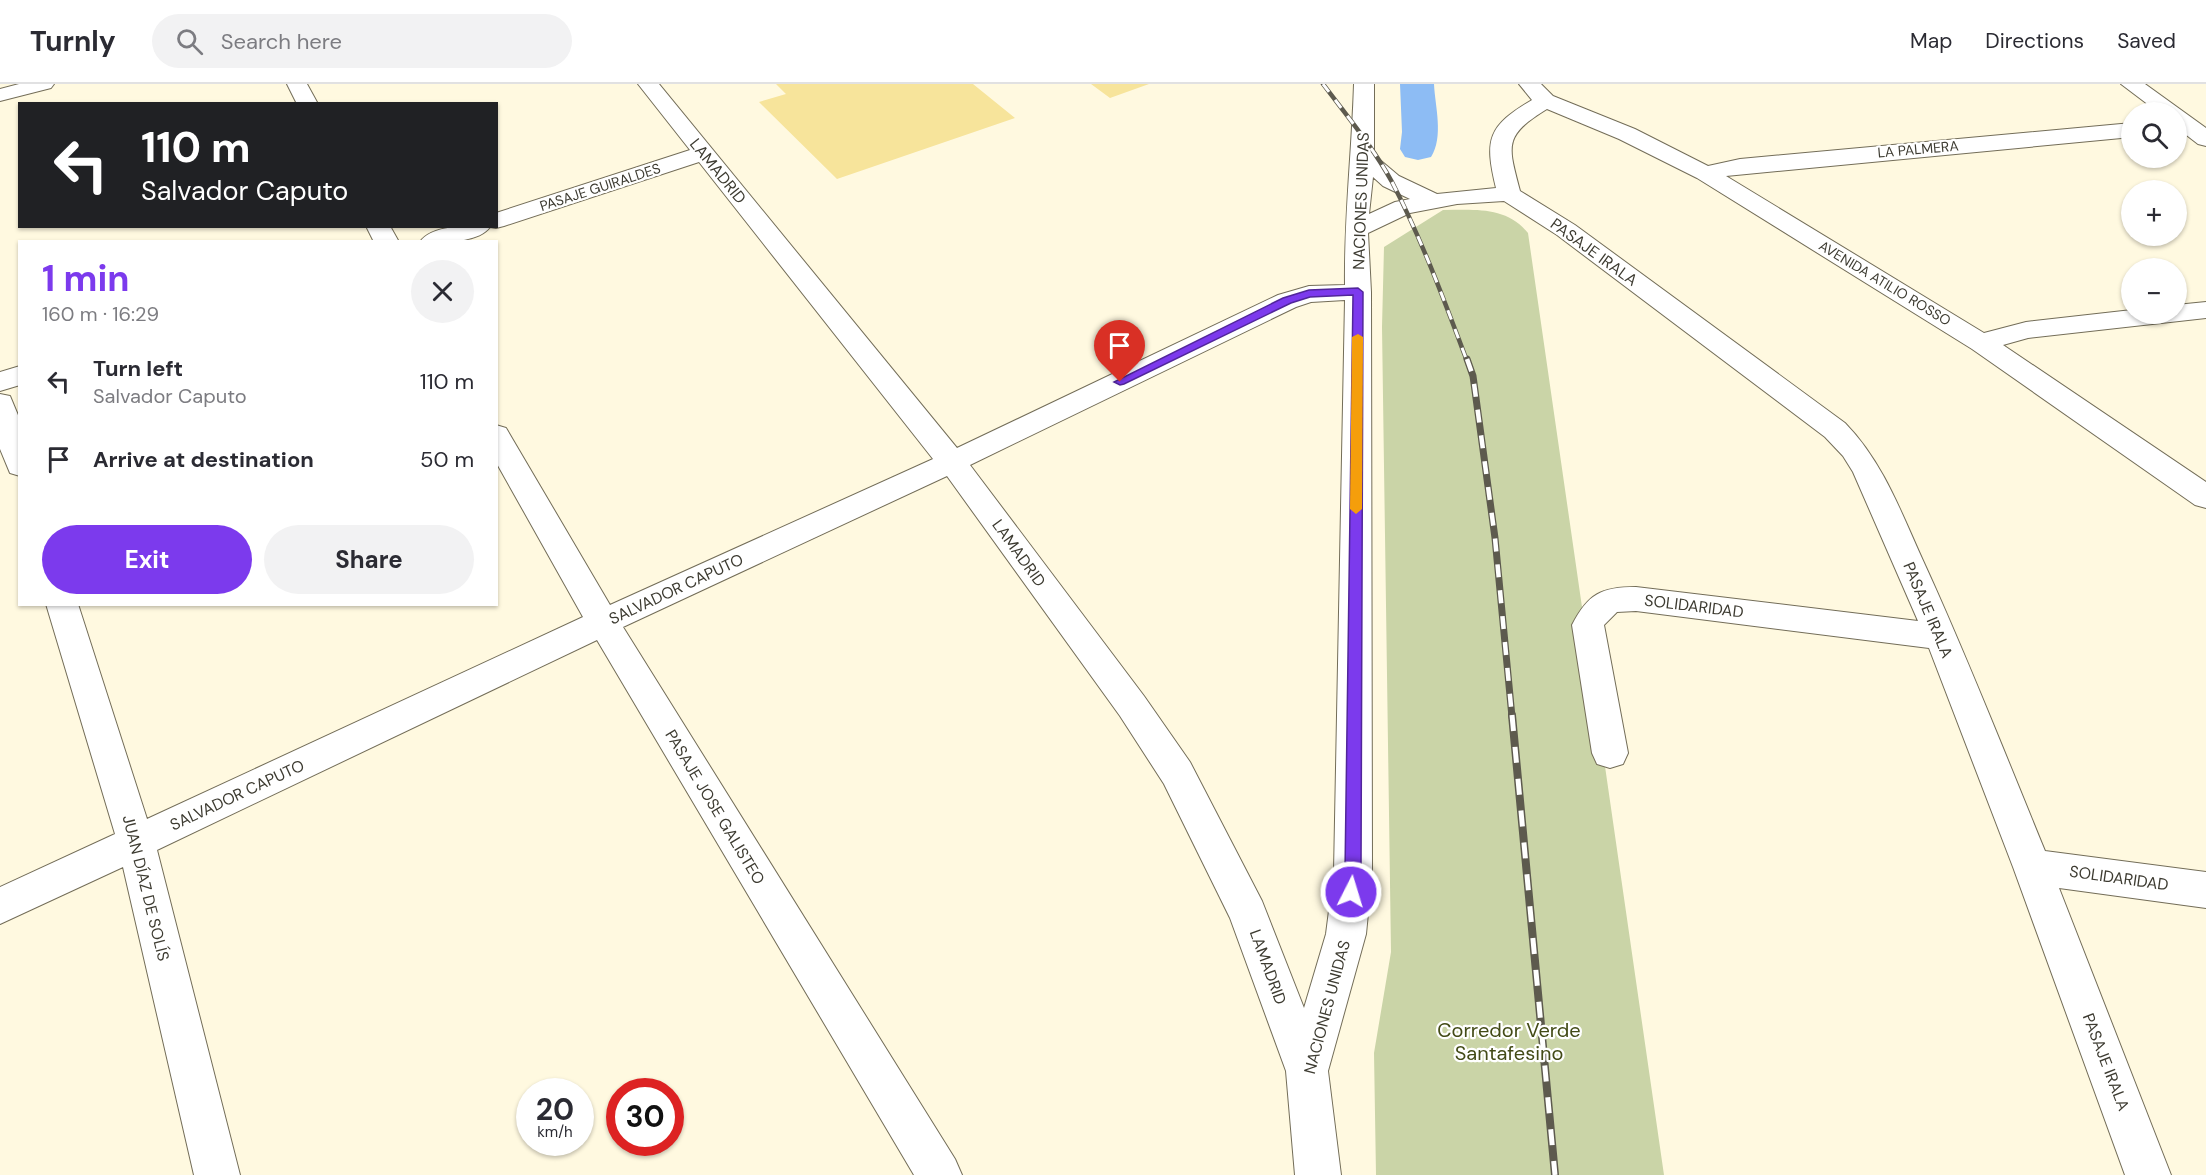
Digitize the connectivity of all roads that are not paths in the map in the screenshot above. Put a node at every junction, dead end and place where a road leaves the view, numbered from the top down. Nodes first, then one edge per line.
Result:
1 (44, 84) edge
2 (297, 84) edge
3 (648, 84) edge
4 (1364, 84) edge
5 (2131, 84) edge
6 (1537, 92) edge
7 (0, 95) edge
8 (307, 102) edge
9 (2154, 102) edge
10 (2187, 126) edge
11 (2121, 131) edge
12 (2206, 139) edge
13 (704, 153) junction
14 (1363, 157) junction
15 (1705, 173) junction
16 (1509, 194) junction
17 (1434, 201) junction
18 (498, 220) edge
19 (472, 228) edge
20 (1356, 230) junction
21 (438, 240) edge
22 (1358, 292) junction
23 (2206, 310) edge
24 (1982, 342) junction
25 (18, 376) edge
26 (0, 382) edge
27 (0, 403) edge
28 (498, 438) edge
29 (18, 460) edge
30 (952, 462) junction
31 (2206, 497) edge
32 (63, 606) edge
33 (603, 622) junction
34 (1941, 637) junction
35 (1610, 753) dead end
36 (136, 842) junction
37 (2032, 867) junction
38 (2206, 890) edge
39 (0, 906) edge
40 (1307, 1071) junction
41 (217, 1175) edge
42 (939, 1175) edge
43 (1318, 1175) edge
44 (2148, 1175) edge

1 - 7 street
2 - 8 street
3 - 13 street, LAMADRID
4 - 14 street, NACIONES UNIDAS
5 - 9 street
6 - 15 street, AVENIDA ATILIO ROSSO
6 - 16 street
10 - 12 street
11 - 15 street, LA PALMERA
13 - 18 street, PASAJE GUIRALDES
13 - 30 street, LAMADRID
14 - 17 street
14 - 20 street, NACIONES UNIDAS
15 - 24 street, AVENIDA ATILIO ROSSO
16 - 17 street
16 - 34 street, PASAJE IRALA
17 - 20 street
19 - 21 street
20 - 22 street, NACIONES UNIDAS
22 - 30 street, SALVADOR CAPUTO
22 - 40 street, NACIONES UNIDAS
23 - 24 street
24 - 31 street, AVENIDA ATILIO ROSSO
25 - 26 street
27 - 29 street
28 - 33 street, PASAJE JOSE GALISTEO
30 - 33 street, SALVADOR CAPUTO
30 - 40 street, LAMADRID
32 - 36 street, JUAN DÍAZ DE SOLÍS
33 - 36 street, SALVADOR CAPUTO
33 - 42 street, PASAJE JOSE GALISTEO
34 - 35 street, SOLIDARIDAD
34 - 37 street, PASAJE IRALA
36 - 39 street, SALVADOR CAPUTO
36 - 41 street, JUAN DÍAZ DE SOLÍS
37 - 38 street, SOLIDARIDAD
37 - 44 street, PASAJE IRALA
40 - 43 street, NACIONES UNIDAS

